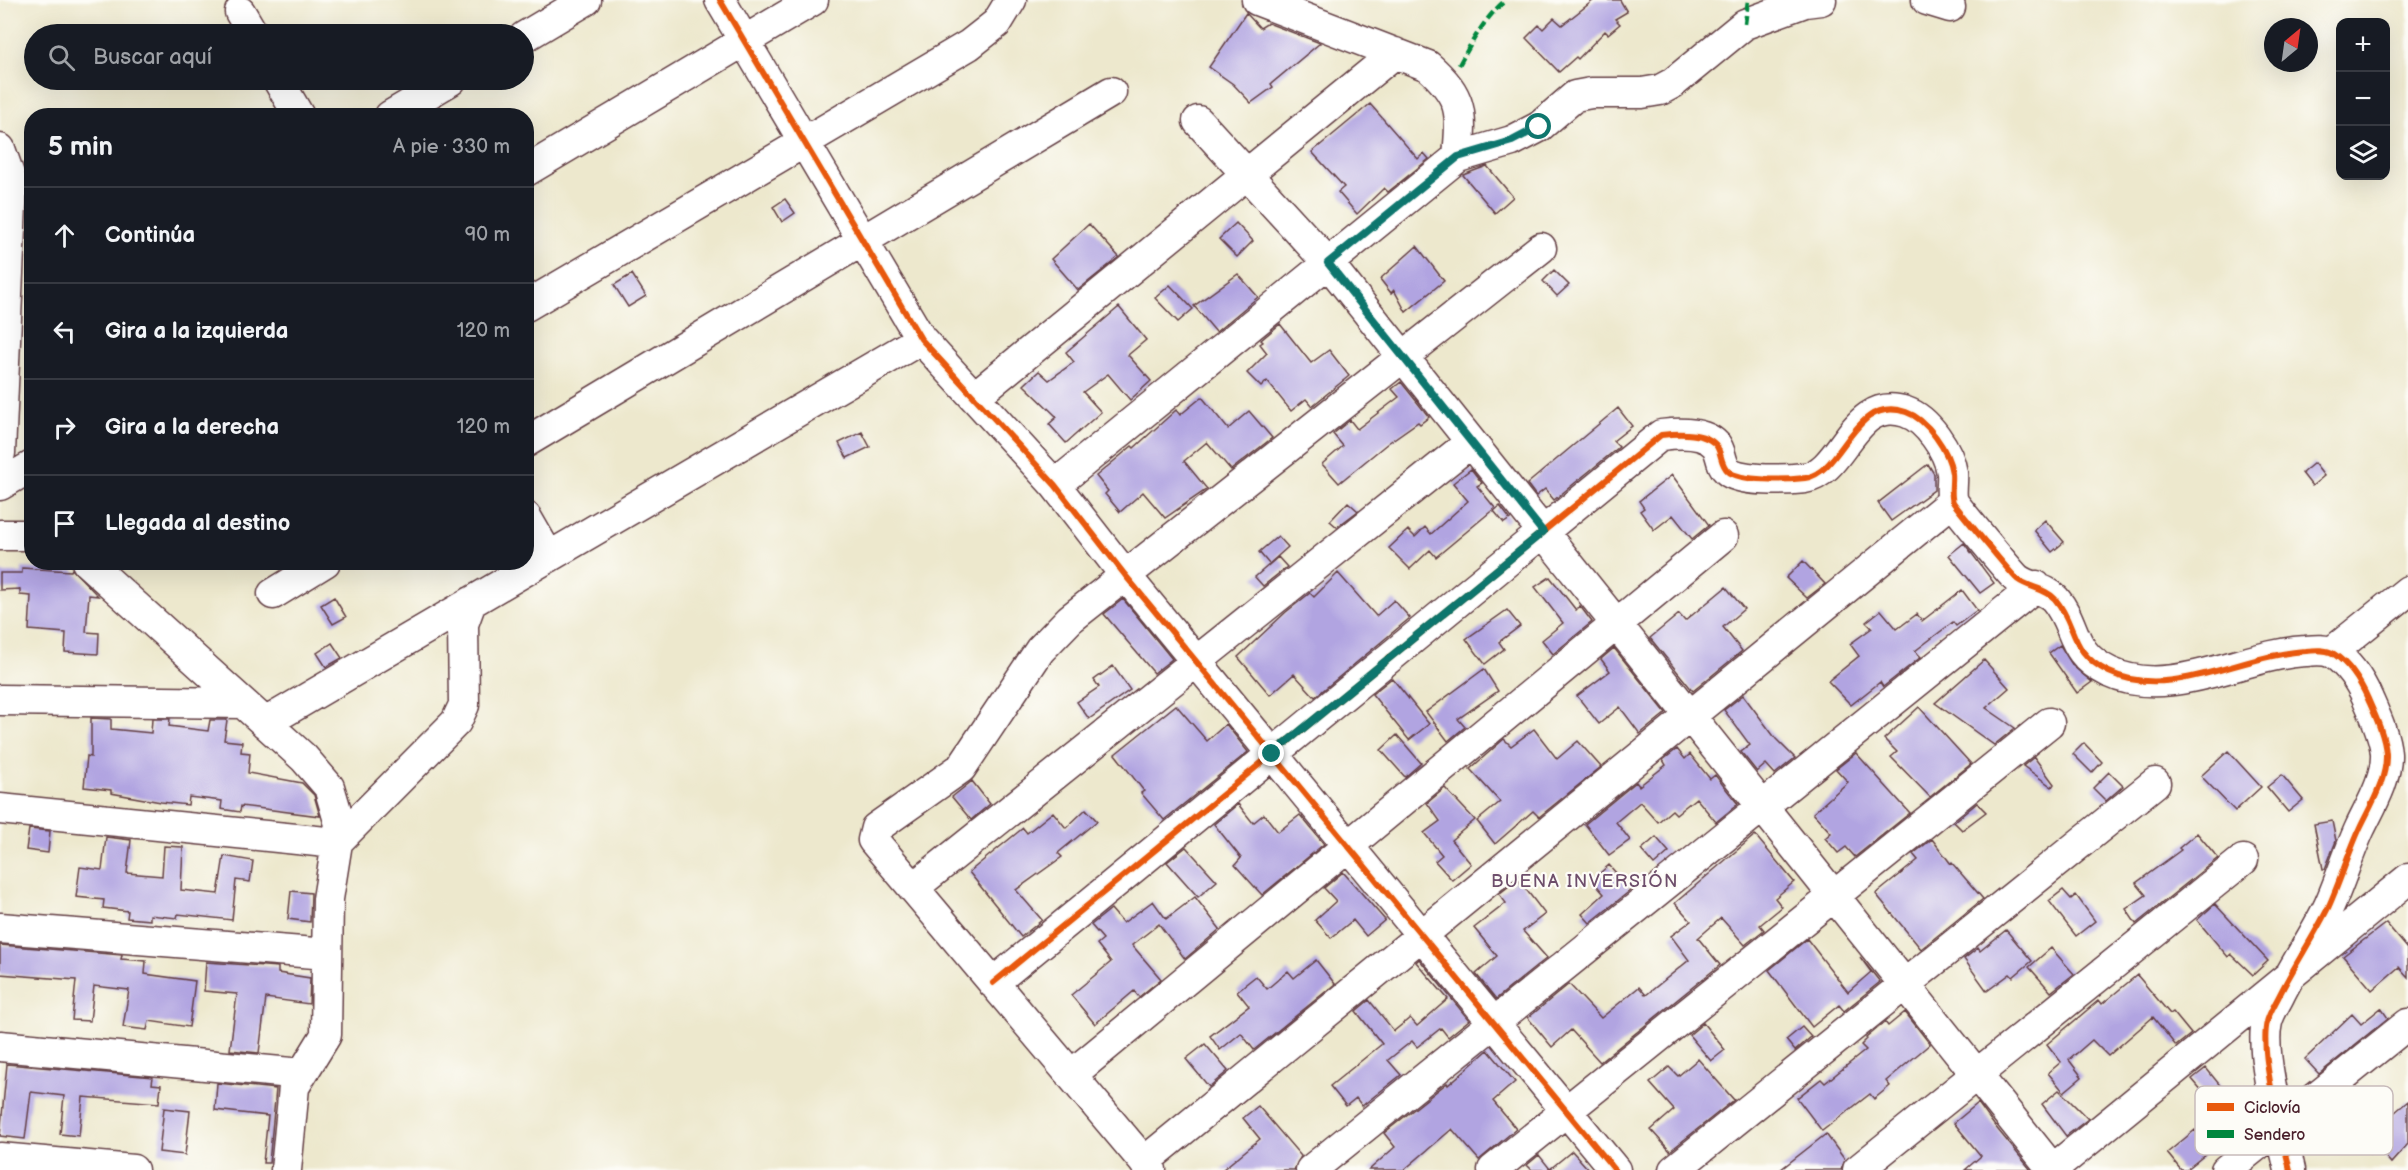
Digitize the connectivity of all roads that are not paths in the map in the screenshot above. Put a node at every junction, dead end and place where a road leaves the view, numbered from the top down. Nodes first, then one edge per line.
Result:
1 (586, 0) edge
2 (720, 0) edge
3 (813, 0) edge
4 (1011, 0) edge
5 (1257, 0) edge
6 (1821, 0) edge
7 (534, 31) edge
8 (744, 42) junction
9 (1395, 53) junction
10 (284, 90) edge
11 (434, 90) edge
12 (1111, 92) dead end
13 (294, 108) edge
14 (404, 108) edge
15 (1198, 121) dead end
16 (0, 149) edge
17 (1458, 157) junction
18 (534, 166) edge
19 (1247, 175) junction
20 (861, 242) junction
21 (1541, 248) dead end
22 (1328, 263) junction
23 (534, 301) edge
24 (24, 332) edge
25 (921, 339) junction
26 (6, 342) junction
27 (1403, 357) junction
28 (974, 397) junction
29 (534, 437) edge
30 (1471, 442) junction
31 (0, 453) edge
32 (24, 471) edge
33 (0, 485) edge
34 (1055, 485) junction
35 (1953, 501) junction
36 (534, 531) edge
37 (1543, 532) junction
38 (0, 535) edge
39 (24, 535) edge
40 (1723, 536) dead end
41 (549, 557) junction
42 (534, 566) edge
43 (98, 570) edge
44 (312, 570) edge
45 (526, 570) edge
46 (1125, 575) junction
47 (2036, 586) junction
48 (2408, 591) edge
49 (273, 594) dead end
50 (471, 602) junction
51 (1616, 624) junction
52 (2332, 652) junction
53 (1196, 662) junction
54 (0, 700) edge
55 (243, 703) junction
56 (1690, 716) junction
57 (265, 723) junction
58 (2049, 723) dead end
59 (1272, 754) junction
60 (2155, 783) dead end
61 (1762, 805) junction
62 (0, 809) edge
63 (336, 843) junction
64 (1348, 846) junction
65 (2242, 860) dead end
66 (2408, 879) edge
67 (913, 888) junction
68 (1834, 896) junction
69 (0, 928) edge
70 (1421, 935) junction
71 (327, 954) junction
72 (2288, 977) junction
73 (993, 983) junction
74 (1905, 984) junction
75 (1493, 1023) junction
76 (2408, 1023) edge
77 (0, 1046) edge
78 (302, 1074) junction
79 (1977, 1074) junction
80 (1071, 1075) junction
81 (2272, 1086) edge
82 (2330, 1086) edge
83 (1566, 1111) junction
84 (2244, 1155) edge
85 (2287, 1155) edge
86 (0, 1158) edge
87 (1147, 1166) edge
88 (133, 1170) edge
89 (286, 1170) edge
90 (1311, 1170) edge
91 (1493, 1170) edge
92 (1615, 1170) edge
93 (1674, 1170) edge
94 (1858, 1170) edge
95 (2052, 1170) edge
96 (2226, 1170) edge
97 (2290, 1170) edge

1 - 7 street
2 - 8 street
3 - 8 street
4 - 23 street
5 - 9 street
6 - 17 street
8 - 18 street
8 - 20 street
9 - 17 street
9 - 19 street
10 - 13 street
11 - 14 street
12 - 20 street
15 - 19 street
16 - 26 street
17 - 22 street
19 - 22 street
19 - 28 street
20 - 25 street
20 - 29 street
21 - 27 street
22 - 27 street
22 - 34 street
24 - 26 street
25 - 28 street
25 - 41 street
26 - 31 street
27 - 30 street
27 - 46 street
28 - 34 street
30 - 37 street
30 - 53 street
32 - 33 street
34 - 46 street
35 - 37 street
35 - 47 street
35 - 56 street
36 - 41 street
37 - 51 street
37 - 59 street
38 - 39 street
40 - 51 street
41 - 42 street
43 - 55 street
44 - 49 street
45 - 50 street
46 - 53 street
46 - 67 street
47 - 52 street
47 - 61 street
48 - 52 street
50 - 57 street
50 - 63 street
51 - 56 street
51 - 64 street
52 - 72 street
53 - 59 street
53 - 67 street
54 - 55 street
55 - 57 street
56 - 61 street
56 - 70 street
57 - 63 street
58 - 68 street
59 - 64 street
59 - 73 street
60 - 74 street
61 - 68 street
61 - 75 street
62 - 63 street
63 - 71 street
64 - 70 street
64 - 80 street
65 - 79 street
66 - 72 street
67 - 73 street
68 - 74 street
68 - 83 street
69 - 71 street
70 - 75 street
70 - 87 street
71 - 78 street
72 - 81 street
72 - 95 street
73 - 80 street
74 - 79 street
74 - 93 street
75 - 83 street
75 - 90 street
76 - 82 street
77 - 78 street
78 - 89 street
79 - 94 street
79 - 95 street
80 - 87 street
83 - 91 street
83 - 92 street
84 - 96 street
85 - 97 street
86 - 88 street

